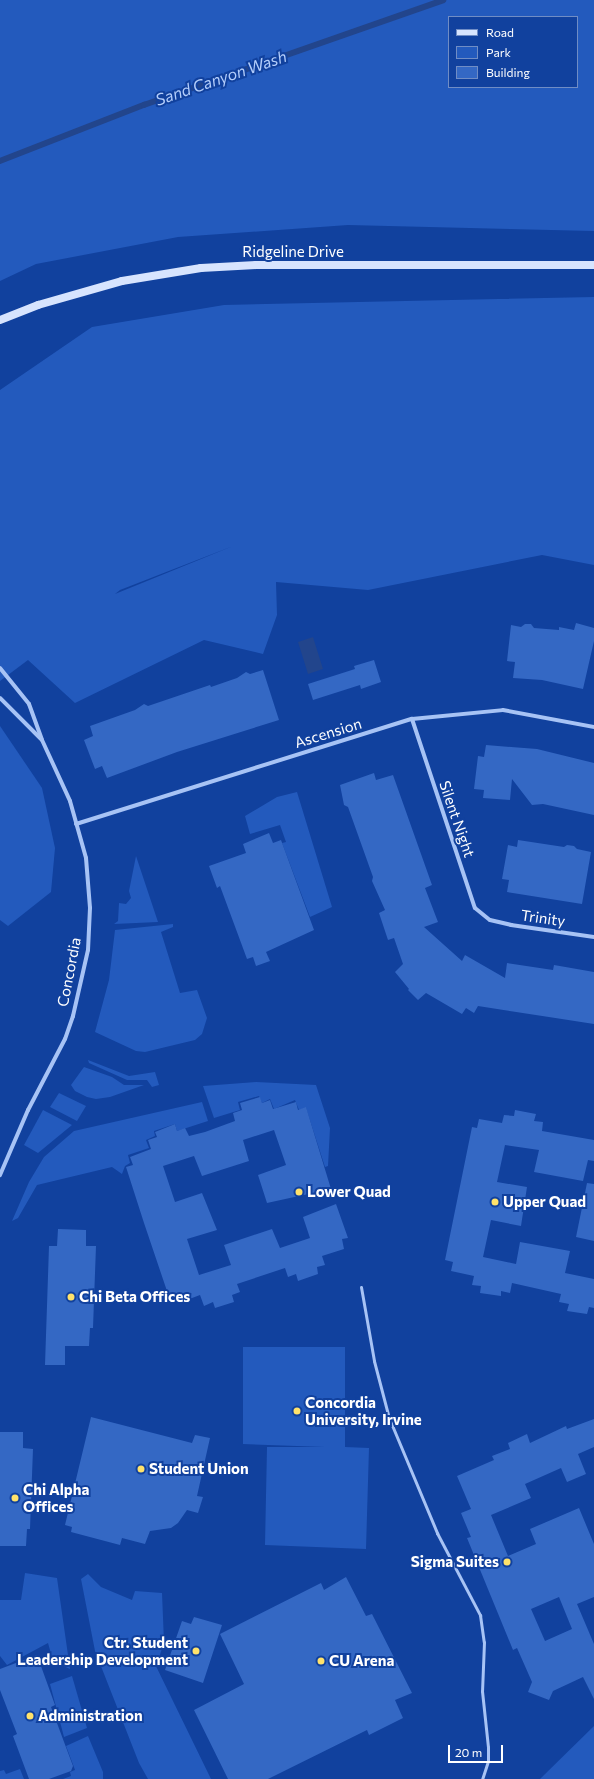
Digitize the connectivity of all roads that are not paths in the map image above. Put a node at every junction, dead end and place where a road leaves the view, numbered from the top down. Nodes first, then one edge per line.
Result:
1 (594, 265) edge
2 (0, 320) edge
3 (0, 668) edge
4 (0, 698) edge
5 (412, 719) junction
6 (594, 727) edge
7 (42, 740) junction
8 (76, 824) junction
9 (490, 920) joint
10 (594, 937) edge
11 (0, 1175) edge
12 (361, 1287) dead end
13 (482, 1779) edge

1 - 2 street, Ridgeline Drive
3 - 7 street, Concordia
4 - 7 street, Concordia
5 - 6 street, Ascension
5 - 8 street, Ascension
5 - 9 street, Silent Night
7 - 8 street, Concordia
8 - 11 street, Concordia
9 - 10 street, Trinity
12 - 13 lane

